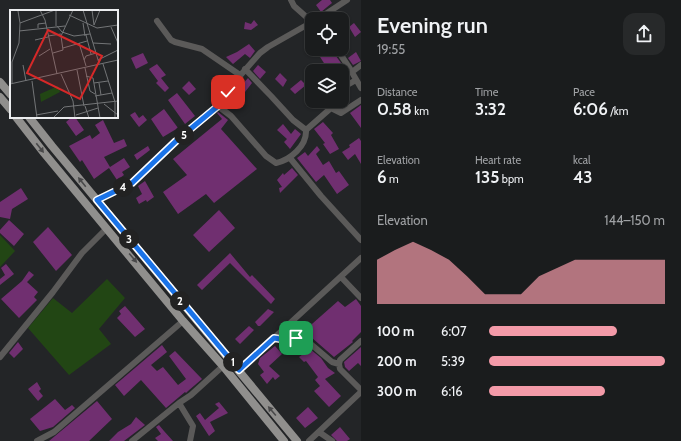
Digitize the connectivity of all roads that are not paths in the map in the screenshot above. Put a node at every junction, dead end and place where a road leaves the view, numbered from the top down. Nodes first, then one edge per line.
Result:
1 (291, 0) edge
2 (347, 0) edge
3 (329, 12) edge
4 (305, 16) edge
5 (157, 21) dead end
6 (305, 26) edge
7 (342, 56) edge
8 (361, 65) edge
9 (245, 69) junction
10 (352, 72) junction
11 (240, 75) junction
12 (356, 80) junction
13 (0, 82) edge
14 (349, 84) edge
15 (361, 88) edge
16 (10, 94) edge
17 (0, 97) edge
18 (361, 100) edge
19 (218, 106) junction
20 (338, 108) edge
21 (10, 109) edge
22 (341, 113) junction
23 (17, 118) edge
24 (30, 118) edge
25 (306, 130) junction
26 (290, 158) junction
27 (97, 200) junction
28 (108, 228) junction
29 (361, 240) edge
30 (361, 258) edge
31 (341, 277) junction
32 (361, 298) edge
33 (184, 321) junction
34 (274, 338) junction
35 (361, 341) edge
36 (0, 357) edge
37 (339, 364) junction
38 (223, 366) junction
39 (239, 370) junction
40 (361, 391) edge
41 (179, 403) junction
42 (319, 432) junction
43 (37, 441) edge
44 (132, 441) edge
45 (190, 441) edge
46 (284, 441) edge
47 (297, 441) edge
48 (309, 441) edge
49 (332, 441) edge

1 - 4 street
2 - 3 street
5 - 11 street
6 - 9 street
7 - 10 street
8 - 10 street
9 - 11 street
9 - 25 street
10 - 12 street
11 - 19 street
12 - 14 street
12 - 15 street
13 - 16 main road
17 - 21 main road
18 - 22 street
19 - 26 street
19 - 27 street
20 - 22 street
22 - 25 street
23 -> 28 main road
27 -> 24 main road
25 - 26 street
26 - 29 street
27 - 39 main road
28 -> 33 main road
28 - 36 street
30 - 31 street
31 - 32 street
31 - 34 street
33 - 38 main road
33 - 43 street
34 - 37 street
34 - 39 street
35 - 37 street
37 - 40 street
38 - 41 street
38 - 46 main road
47 -> 39 main road
40 - 42 street
41 - 44 street
41 - 45 street
42 - 48 street
42 - 49 street

